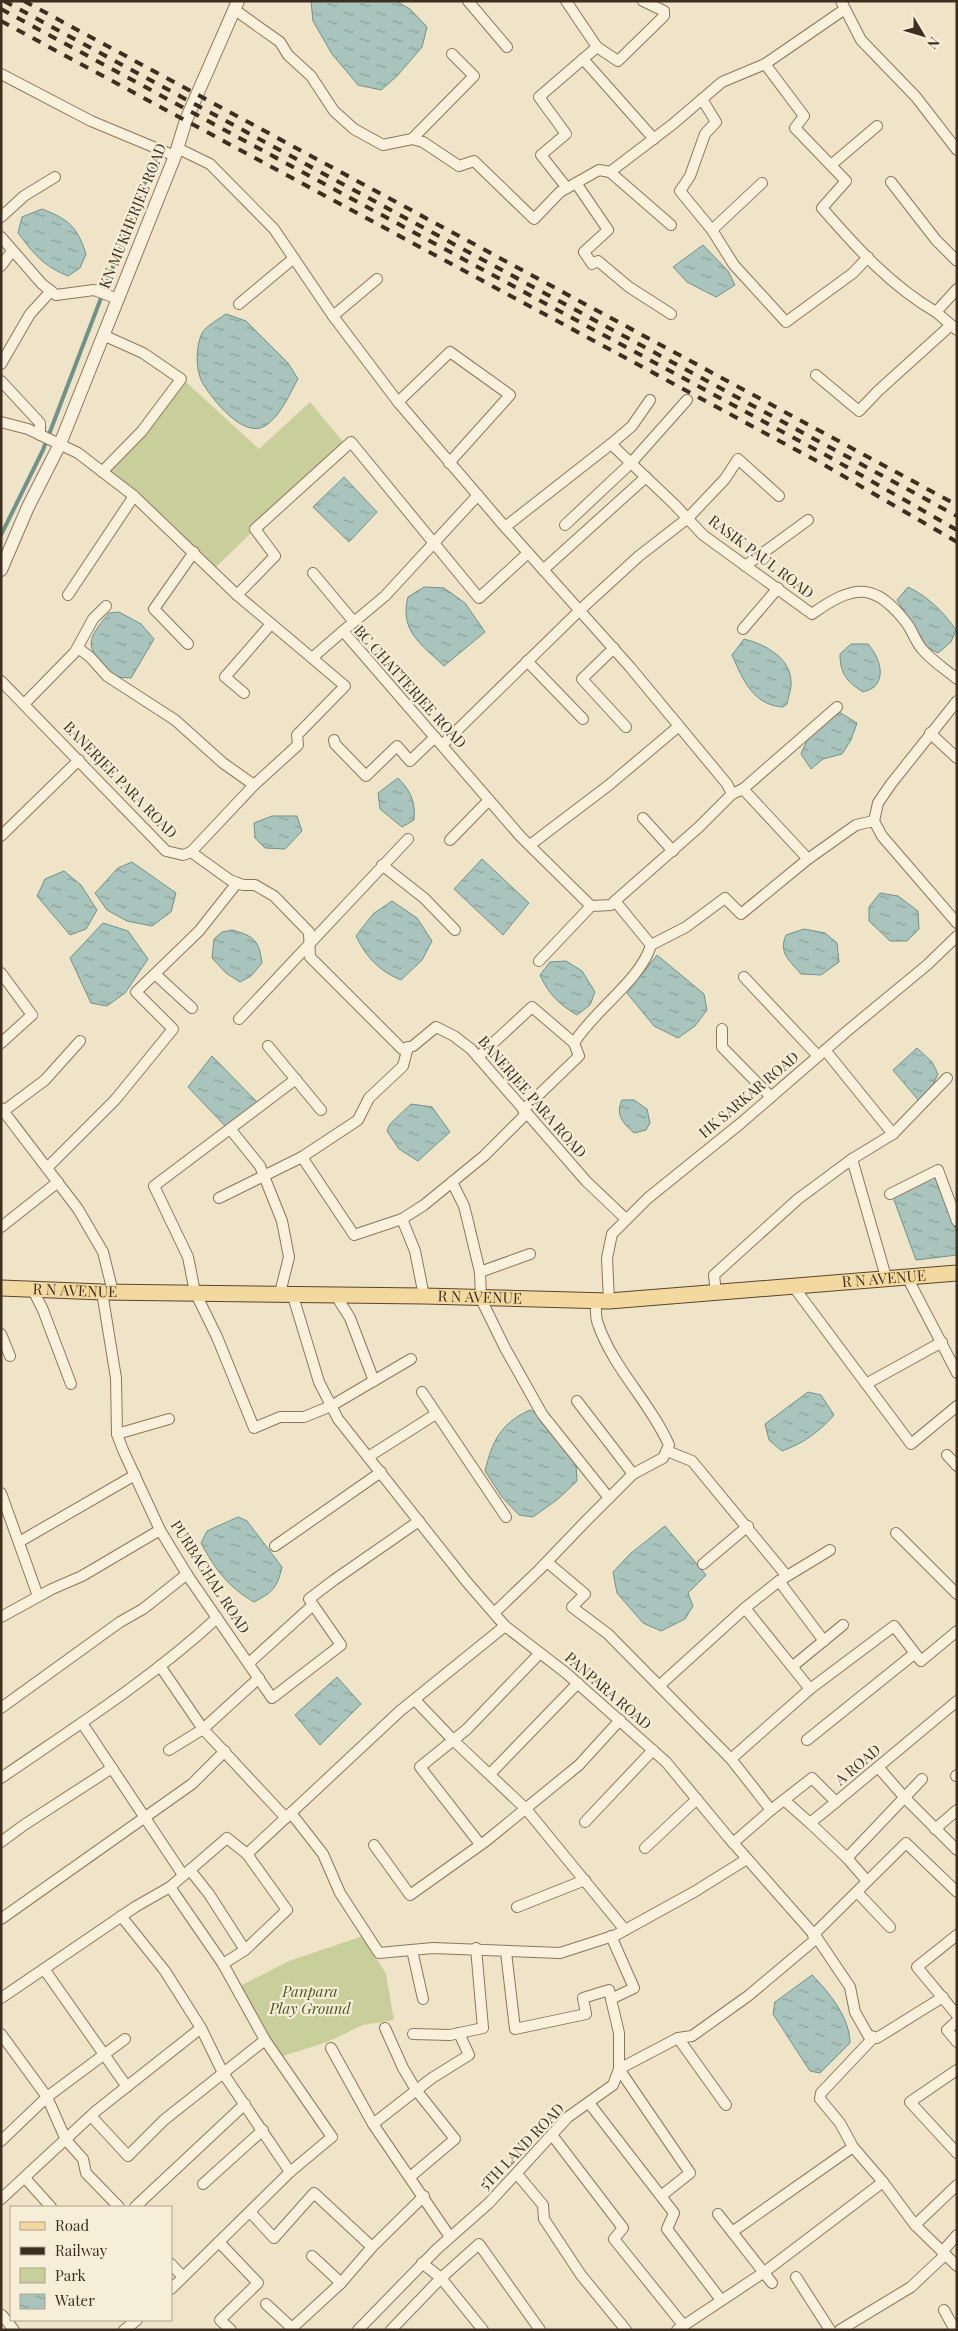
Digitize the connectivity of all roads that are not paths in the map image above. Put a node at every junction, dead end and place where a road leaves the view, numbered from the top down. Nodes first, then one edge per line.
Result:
1 (468, 1) edge
2 (643, 1) edge
3 (567, 2) edge
4 (843, 5) edge
5 (237, 6) edge
6 (507, 47) dead end
7 (597, 47) junction
8 (452, 54) dead end
9 (583, 59) junction
10 (765, 64) junction
11 (1, 74) edge
12 (702, 99) junction
13 (877, 126) dead end
14 (654, 138) junction
15 (412, 139) junction
16 (957, 150) edge
17 (176, 152) junction
18 (831, 165) junction
19 (610, 172) junction
20 (55, 177) dead end
21 (891, 182) dead end
22 (762, 183) dead end
23 (571, 186) junction
24 (1, 217) edge
25 (671, 225) dead end
26 (712, 230) junction
27 (1, 237) edge
28 (12, 251) junction
29 (868, 257) junction
30 (294, 258) junction
31 (957, 261) edge
32 (1, 266) edge
33 (377, 279) dead end
34 (957, 288) edge
35 (51, 291) junction
36 (118, 299) junction
37 (239, 304) dead end
38 (936, 312) junction
39 (671, 314) dead end
40 (333, 316) junction
41 (954, 327) edge
42 (103, 335) junction
43 (1, 364) edge
44 (816, 375) dead end
45 (1, 381) edge
46 (650, 400) dead end
47 (687, 400) dead end
48 (398, 402) junction
49 (1, 422) edge
50 (40, 435) junction
51 (60, 444) junction
52 (611, 444) junction
53 (449, 463) junction
54 (631, 463) junction
55 (102, 472) junction
56 (646, 477) junction
57 (478, 495) junction
58 (134, 496) junction
59 (779, 496) dead end
60 (688, 518) junction
61 (808, 520) dead end
62 (565, 525) dead end
63 (505, 528) junction
64 (433, 542) junction
65 (194, 552) junction
66 (528, 553) junction
67 (744, 566) junction
68 (1, 570) edge
69 (543, 570) junction
70 (313, 573) dead end
71 (778, 588) junction
72 (68, 595) dead end
73 (237, 595) junction
74 (106, 606) dead end
75 (580, 610) junction
76 (354, 622) junction
77 (271, 624) junction
78 (743, 629) dead end
79 (343, 631) junction
80 (188, 644) dead end
81 (78, 648) junction
82 (614, 648) junction
83 (312, 658) junction
84 (527, 661) junction
85 (957, 679) edge
86 (1, 681) edge
87 (244, 693) dead end
88 (957, 701) edge
89 (25, 704) junction
90 (837, 707) dead end
91 (582, 719) dead end
92 (680, 726) junction
93 (626, 727) dead end
94 (930, 733) junction
95 (334, 740) dead end
96 (438, 741) junction
97 (957, 758) edge
98 (79, 760) junction
99 (254, 785) junction
100 (743, 789) junction
101 (732, 794) junction
102 (489, 800) junction
103 (643, 818) dead end
104 (874, 821) junction
105 (1, 836) edge
106 (408, 839) dead end
107 (450, 840) dead end
108 (530, 845) junction
109 (673, 851) junction
110 (191, 852) junction
111 (808, 859) junction
112 (382, 866) junction
113 (237, 883) junction
114 (615, 901) junction
115 (591, 906) junction
116 (957, 924) edge
117 (455, 930) dead end
118 (957, 936) edge
119 (309, 945) junction
120 (651, 945) junction
121 (539, 961) dead end
122 (1, 973) edge
123 (156, 974) junction
124 (744, 976) dead end
125 (192, 1008) dead end
126 (239, 1019) dead end
127 (722, 1029) dead end
128 (80, 1041) dead end
129 (1, 1043) edge
130 (574, 1043) junction
131 (268, 1046) dead end
132 (408, 1047) junction
133 (821, 1053) junction
134 (478, 1057) junction
135 (947, 1078) dead end
136 (296, 1079) junction
137 (771, 1097) junction
138 (321, 1110) dead end
139 (2, 1111) edge
140 (525, 1112) junction
141 (232, 1130) junction
142 (894, 1134) junction
143 (302, 1157) junction
144 (852, 1159) junction
145 (47, 1168) junction
146 (264, 1175) junction
147 (58, 1182) junction
148 (452, 1182) junction
149 (890, 1194) dead end
150 (220, 1198) dead end
151 (402, 1219) junction
152 (626, 1219) junction
153 (957, 1221) edge
154 (1, 1227) edge
155 (530, 1254) dead end
156 (480, 1272) junction
157 (957, 1273) edge
158 (886, 1277) junction
159 (907, 1277) junction
160 (793, 1286) junction
161 (1, 1288) edge
162 (32, 1288) junction
163 (108, 1292) junction
164 (195, 1292) junction
165 (286, 1293) junction
166 (716, 1293) junction
167 (335, 1294) junction
168 (424, 1296) junction
169 (481, 1299) junction
170 (602, 1301) junction
171 (1, 1334) edge
172 (942, 1342) junction
173 (10, 1356) dead end
174 (411, 1359) dead end
175 (957, 1373) edge
176 (374, 1381) junction
177 (71, 1384) dead end
178 (866, 1384) junction
179 (422, 1392) dead end
180 (577, 1401) dead end
181 (331, 1406) junction
182 (957, 1406) edge
183 (436, 1414) junction
184 (169, 1419) dead end
185 (117, 1434) junction
186 (667, 1450) junction
187 (948, 1455) dead end
188 (368, 1457) junction
189 (957, 1466) edge
190 (381, 1472) junction
191 (633, 1474) junction
192 (134, 1475) junction
193 (1, 1493) edge
194 (609, 1498) junction
195 (506, 1517) dead end
196 (419, 1521) junction
197 (748, 1526) junction
198 (160, 1530) junction
199 (896, 1533) dead end
200 (19, 1542) junction
201 (276, 1546) dead end
202 (830, 1550) dead end
203 (547, 1562) junction
204 (703, 1564) dead end
205 (187, 1574) junction
206 (782, 1578) junction
207 (957, 1594) edge
208 (38, 1596) junction
209 (313, 1605) junction
210 (745, 1608) junction
211 (494, 1613) junction
212 (1, 1617) edge
213 (217, 1618) junction
214 (842, 1625) dead end
215 (505, 1626) junction
216 (957, 1631) edge
217 (824, 1641) junction
218 (540, 1653) junction
219 (914, 1654) junction
220 (248, 1663) junction
221 (160, 1666) junction
222 (793, 1666) junction
223 (259, 1678) junction
224 (578, 1683) junction
225 (659, 1686) junction
226 (810, 1689) junction
227 (414, 1700) junction
228 (957, 1701) edge
229 (1, 1708) edge
230 (620, 1720) junction
231 (82, 1723) junction
232 (203, 1729) junction
233 (807, 1740) dead end
234 (454, 1741) junction
235 (169, 1750) dead end
236 (653, 1750) junction
237 (225, 1751) junction
238 (731, 1759) junction
239 (878, 1767) junction
240 (112, 1768) junction
241 (490, 1774) junction
242 (1, 1778) edge
243 (922, 1779) dead end
244 (905, 1798) junction
245 (697, 1800) junction
246 (784, 1800) junction
247 (836, 1802) junction
248 (526, 1809) junction
249 (771, 1810) junction
250 (957, 1810) edge
251 (288, 1816) junction
252 (146, 1819) junction
253 (585, 1822) dead end
254 (810, 1823) junction
255 (935, 1829) junction
256 (1, 1842) edge
257 (734, 1843) junction
258 (480, 1844) junction
259 (374, 1845) dead end
260 (646, 1848) dead end
261 (957, 1850) edge
262 (248, 1854) junction
263 (847, 1858) junction
264 (747, 1859) junction
265 (186, 1872) junction
266 (585, 1880) junction
267 (867, 1881) junction
268 (170, 1887) junction
269 (857, 1892) junction
270 (957, 1892) edge
271 (516, 1907) dead end
272 (121, 1916) junction
273 (1, 1919) edge
274 (890, 1927) dead end
275 (624, 1930) junction
276 (957, 1935) edge
277 (611, 1936) junction
278 (815, 1937) junction
279 (476, 1948) junction
280 (245, 1950) junction
281 (412, 1950) junction
282 (506, 1952) junction
283 (223, 1964) junction
284 (44, 1969) junction
285 (1, 1998) edge
286 (943, 1998) junction
287 (423, 1999) dead end
288 (611, 1999) junction
289 (957, 2015) edge
290 (957, 2021) edge
291 (201, 2028) junction
292 (385, 2028) dead end
293 (459, 2033) junction
294 (1, 2034) edge
295 (413, 2034) dead end
296 (125, 2038) dead end
297 (678, 2038) junction
298 (873, 2038) junction
299 (265, 2040) junction
300 (957, 2042) edge
301 (332, 2048) dead end
302 (105, 2056) junction
303 (620, 2069) junction
304 (957, 2070) edge
305 (223, 2073) junction
306 (127, 2087) junction
307 (416, 2090) junction
308 (47, 2097) junction
309 (589, 2103) junction
310 (245, 2104) junction
311 (726, 2105) dead end
312 (92, 2117) junction
313 (373, 2124) junction
314 (263, 2130) junction
315 (552, 2135) junction
316 (2, 2139) edge
317 (66, 2140) junction
318 (853, 2147) junction
319 (957, 2153) edge
320 (290, 2172) junction
321 (516, 2174) junction
322 (410, 2177) junction
323 (25, 2178) junction
324 (883, 2182) junction
325 (202, 2184) dead end
326 (957, 2186) edge
327 (424, 2196) junction
328 (661, 2196) junction
329 (1, 2200) edge
330 (50, 2206) edge
331 (118, 2206) edge
332 (136, 2206) edge
333 (251, 2213) junction
334 (718, 2214) dead end
335 (915, 2225) junction
336 (732, 2232) junction
337 (957, 2235) edge
338 (450, 2237) junction
339 (219, 2242) junction
340 (372, 2247) junction
341 (944, 2253) junction
342 (312, 2256) dead end
343 (422, 2263) junction
344 (172, 2265) edge
345 (957, 2266) edge
346 (763, 2273) junction
347 (184, 2277) junction
348 (796, 2277) dead end
349 (441, 2278) junction
350 (772, 2283) dead end
351 (341, 2284) junction
352 (172, 2288) edge
353 (721, 2300) junction
354 (266, 2304) dead end
355 (944, 2310) dead end
356 (2, 2315) edge
357 (137, 2323) edge
358 (479, 2328) edge
359 (681, 2328) edge
360 (291, 2329) edge
361 (14, 2330) edge
362 (124, 2330) edge
363 (231, 2330) edge
364 (358, 2330) edge
365 (391, 2330) edge
366 (540, 2330) edge
367 (626, 2330) edge
368 (830, 2330) edge
369 (840, 2330) edge
370 (955, 2330) edge

1 - 6 street
2 - 7 street
3 - 7 street
4 - 10 street
4 - 16 street
5 - 15 street
5 - 17 street, KN MUKHERJEE ROAD
7 - 9 street
8 - 15 street
9 - 14 street
9 - 23 street
10 - 12 street
10 - 18 street
11 - 17 street
12 - 14 street
12 - 26 street
13 - 18 street
14 - 19 street
15 - 23 street
17 - 30 street
17 - 36 street, KN MUKHERJEE ROAD
18 - 29 street
19 - 23 street
19 - 25 street
20 - 24 street
21 - 31 street
22 - 26 street
23 - 39 street
26 - 29 street
27 - 28 street
28 - 32 street
28 - 35 street
29 - 38 street
30 - 37 street
30 - 40 street
33 - 40 street
34 - 38 street
35 - 36 street
35 - 43 street
36 - 42 street, KN MUKHERJEE ROAD
38 - 41 street
40 - 48 street
41 - 44 street
42 - 51 street, KN MUKHERJEE ROAD
42 - 55 street
45 - 50 street
46 - 52 street
47 - 54 street
48 - 53 street
48 - 53 street
49 - 50 street
50 - 51 street
51 - 55 street
51 - 68 street, KN MUKHERJEE ROAD
52 - 54 street, RASIK PAUL ROAD
52 - 63 street
53 - 57 street
54 - 56 street, RASIK PAUL ROAD
54 - 62 street
55 - 58 street
56 - 60 street, RASIK PAUL ROAD
56 - 69 street
57 - 63 street
57 - 64 street
58 - 65 street
58 - 72 street
59 - 60 street
60 - 67 street, RASIK PAUL ROAD
60 - 75 street
61 - 67 street
63 - 66 street
64 - 66 street
64 - 73 street
64 - 76 street
65 - 73 street
65 - 80 street
66 - 69 street
67 - 71 street, RASIK PAUL ROAD
69 - 75 street
70 - 76 street
71 - 78 street
71 - 85 street, RASIK PAUL ROAD
73 - 77 street
74 - 81 street
75 - 82 street
75 - 84 street
76 - 79 street
77 - 83 street
77 - 87 street
79 - 83 street, BC CHATTERJEE ROAD
79 - 96 street, BC CHATTERJEE ROAD
81 - 89 street
81 - 99 street
82 - 92 street
82 - 93 street
83 - 99 street
84 - 91 street
84 - 96 street
86 - 89 street, BANERJEE PARA ROAD
88 - 94 street
89 - 98 street, BANERJEE PARA ROAD
90 - 100 street
92 - 101 street
92 - 108 street
94 - 97 street
94 - 104 street
95 - 96 street
96 - 102 street, BC CHATTERJEE ROAD
98 - 105 street
98 - 110 street, BANERJEE PARA ROAD
99 - 110 street
100 - 101 street
100 - 111 street
101 - 109 street
102 - 107 street
102 - 108 street, BC CHATTERJEE ROAD
103 - 109 street
104 - 111 street
104 - 116 street
106 - 112 street
108 - 115 street, BC CHATTERJEE ROAD
109 - 114 street
110 - 113 street
111 - 120 street
112 - 117 street
112 - 119 street
113 - 119 street
113 - 123 street
114 - 115 street
114 - 120 street
115 - 121 street
118 - 133 street, HK SARKAR ROAD
119 - 126 street
119 - 132 street
120 - 130 street
122 - 129 street
123 - 125 street
123 - 145 street
124 - 133 street
127 - 137 street
128 - 139 street
130 - 134 street
130 - 140 street
131 - 136 street
132 - 134 street, BANERJEE PARA ROAD
132 - 143 street
133 - 137 street, HK SARKAR ROAD
133 - 142 street
134 - 140 street, BANERJEE PARA ROAD
135 - 142 street
136 - 138 street
136 - 141 street
137 - 152 street, HK SARKAR ROAD
139 - 145 street, PURBACHAL ROAD
140 - 148 street
140 - 152 street, BANERJEE PARA ROAD
141 - 146 street
141 - 164 street
142 - 144 street
143 - 146 street
143 - 151 street
144 - 158 street
144 - 166 street
145 - 147 street, PURBACHAL ROAD
146 - 150 street
146 - 165 street
147 - 154 street
147 - 163 street, PURBACHAL ROAD
148 - 151 street
148 - 156 street
149 - 153 street
151 - 168 street
152 - 170 street, HK SARKAR ROAD
155 - 156 street
156 - 169 street
157 - 159 main road, R N AVENUE
158 - 159 main road, R N AVENUE
158 - 160 main road, R N AVENUE
159 - 172 street
160 - 166 main road, R N AVENUE
160 - 178 street
161 - 162 main road, R N AVENUE
162 - 163 main road, R N AVENUE
162 - 177 street
163 - 164 main road, R N AVENUE
163 - 185 street, PURBACHAL ROAD
164 - 165 main road, R N AVENUE
164 - 181 street
165 - 167 main road, R N AVENUE
165 - 181 street, PANPARA ROAD
166 - 170 main road, R N AVENUE
167 - 168 main road, R N AVENUE
167 - 176 street
168 - 169 main road, R N AVENUE
169 - 170 main road, R N AVENUE
169 - 194 street
170 - 186 street, HK SARKAR ROAD
171 - 173 street
172 - 175 street
172 - 178 street
174 - 176 street
176 - 181 street
178 - 182 street
179 - 183 street
180 - 191 street
181 - 188 street, PANPARA ROAD
183 - 188 street
183 - 195 street
184 - 185 street
185 - 192 street, PURBACHAL ROAD
186 - 191 street
186 - 197 street
187 - 189 street
188 - 190 street, PANPARA ROAD
190 - 196 street, PANPARA ROAD
190 - 201 street
191 - 194 street
192 - 198 street, PURBACHAL ROAD
192 - 200 street
193 - 200 street
194 - 203 street
196 - 209 street
196 - 211 street, PANPARA ROAD
197 - 204 street
197 - 206 street
198 - 205 street, PURBACHAL ROAD
198 - 208 street
199 - 207 street
200 - 208 street
202 - 206 street
203 - 211 street
203 - 225 street
205 - 213 street, PURBACHAL ROAD
205 - 229 street
206 - 210 street
206 - 217 street
208 - 212 street
209 - 220 street
209 - 223 street, PURBACHAL ROAD
210 - 222 street
210 - 225 street
211 - 215 street, PANPARA ROAD
213 - 220 street, PURBACHAL ROAD
213 - 221 street
214 - 217 street
215 - 218 street, PANPARA ROAD
215 - 227 street
216 - 219 street
217 - 222 street
218 - 224 street, PANPARA ROAD
218 - 234 street
219 - 226 street
219 - 233 street
220 - 223 street, PURBACHAL ROAD
221 - 231 street
221 - 232 street
222 - 226 street
223 - 232 street
224 - 230 street, PANPARA ROAD
224 - 241 street
225 - 238 street
226 - 238 street
227 - 234 street
227 - 251 street
228 - 239 street, A ROAD
230 - 236 street, PANPARA ROAD
230 - 248 street
231 - 240 street
231 - 242 street
232 - 235 street
232 - 237 street
234 - 241 street
234 - 258 street
236 - 245 street, PANPARA ROAD
236 - 253 street
237 - 251 street
237 - 252 street
238 - 249 street
239 - 244 street
239 - 247 street, A ROAD
240 - 252 street
240 - 256 street
241 - 248 street
243 - 244 street
244 - 255 street
244 - 263 street
245 - 257 street, PANPARA ROAD
245 - 260 street
246 - 247 street, A ROAD
246 - 249 street, A ROAD
246 - 254 street
247 - 254 street
248 - 258 street
248 - 266 street
249 - 257 street, A ROAD
250 - 255 street
251 - 262 street
251 - 281 street
252 - 265 street
252 - 273 street
254 - 263 street
255 - 261 street
257 - 264 street, PANPARA ROAD
258 - 259 street
262 - 265 street
262 - 280 street
263 - 267 street
264 - 275 street
264 - 278 street, PANPARA ROAD
265 - 268 street
265 - 280 street
266 - 271 street
266 - 275 street
267 - 269 street, 5TH LAND ROAD
267 - 270 street, 5TH LAND ROAD
268 - 272 street
268 - 283 street
269 - 274 street
269 - 278 street, 5TH LAND ROAD
272 - 284 street
272 - 291 street
275 - 277 street
276 - 286 street
277 - 282 street
277 - 288 street
278 - 297 street, 5TH LAND ROAD
278 - 298 street, PANPARA ROAD
279 - 281 street
279 - 282 street
279 - 293 street
280 - 283 street
281 - 287 street
282 - 288 street
283 - 299 street
284 - 285 street
284 - 302 street
286 - 289 street
286 - 298 street
288 - 303 street
290 - 300 street
291 - 305 street
291 - 306 street
292 - 307 street
293 - 295 street
293 - 307 street
294 - 308 street
296 - 302 street
297 - 303 street, 5TH LAND ROAD
297 - 311 street
298 - 318 street
299 - 305 street
299 - 320 street
301 - 313 street
302 - 306 street
302 - 308 street
303 - 309 street, 5TH LAND ROAD
303 - 328 street
304 - 319 street
305 - 310 street
305 - 312 street
306 - 312 street
307 - 313 street
307 - 322 street
308 - 316 street
308 - 317 street
309 - 315 street, 5TH LAND ROAD
309 - 328 street
310 - 314 street
310 - 332 street
312 - 317 street
313 - 322 street
314 - 320 street
314 - 325 street
315 - 321 street, 5TH LAND ROAD
315 - 359 street
317 - 323 street
317 - 331 street
318 - 324 street
318 - 336 street
320 - 333 street
321 - 338 street, 5TH LAND ROAD
321 - 367 street
322 - 327 street
323 - 329 street
323 - 330 street
324 - 335 street
324 - 346 street
326 - 335 street
327 - 338 street
327 - 340 street
328 - 353 street
333 - 339 street
333 - 340 street
334 - 336 street
335 - 341 street
336 - 346 street
337 - 341 street
338 - 343 street, 5TH LAND ROAD
339 - 347 street
339 - 363 street
340 - 351 street
341 - 345 street
341 - 369 street
342 - 351 street
343 - 349 street
343 - 364 street, 5TH LAND ROAD
344 - 347 street
346 - 350 street
346 - 353 street
347 - 352 street
348 - 368 street
349 - 358 street
349 - 365 street
349 - 366 street
351 - 360 street
353 - 359 street
354 - 360 street
355 - 370 street
356 - 361 street
357 - 362 street

